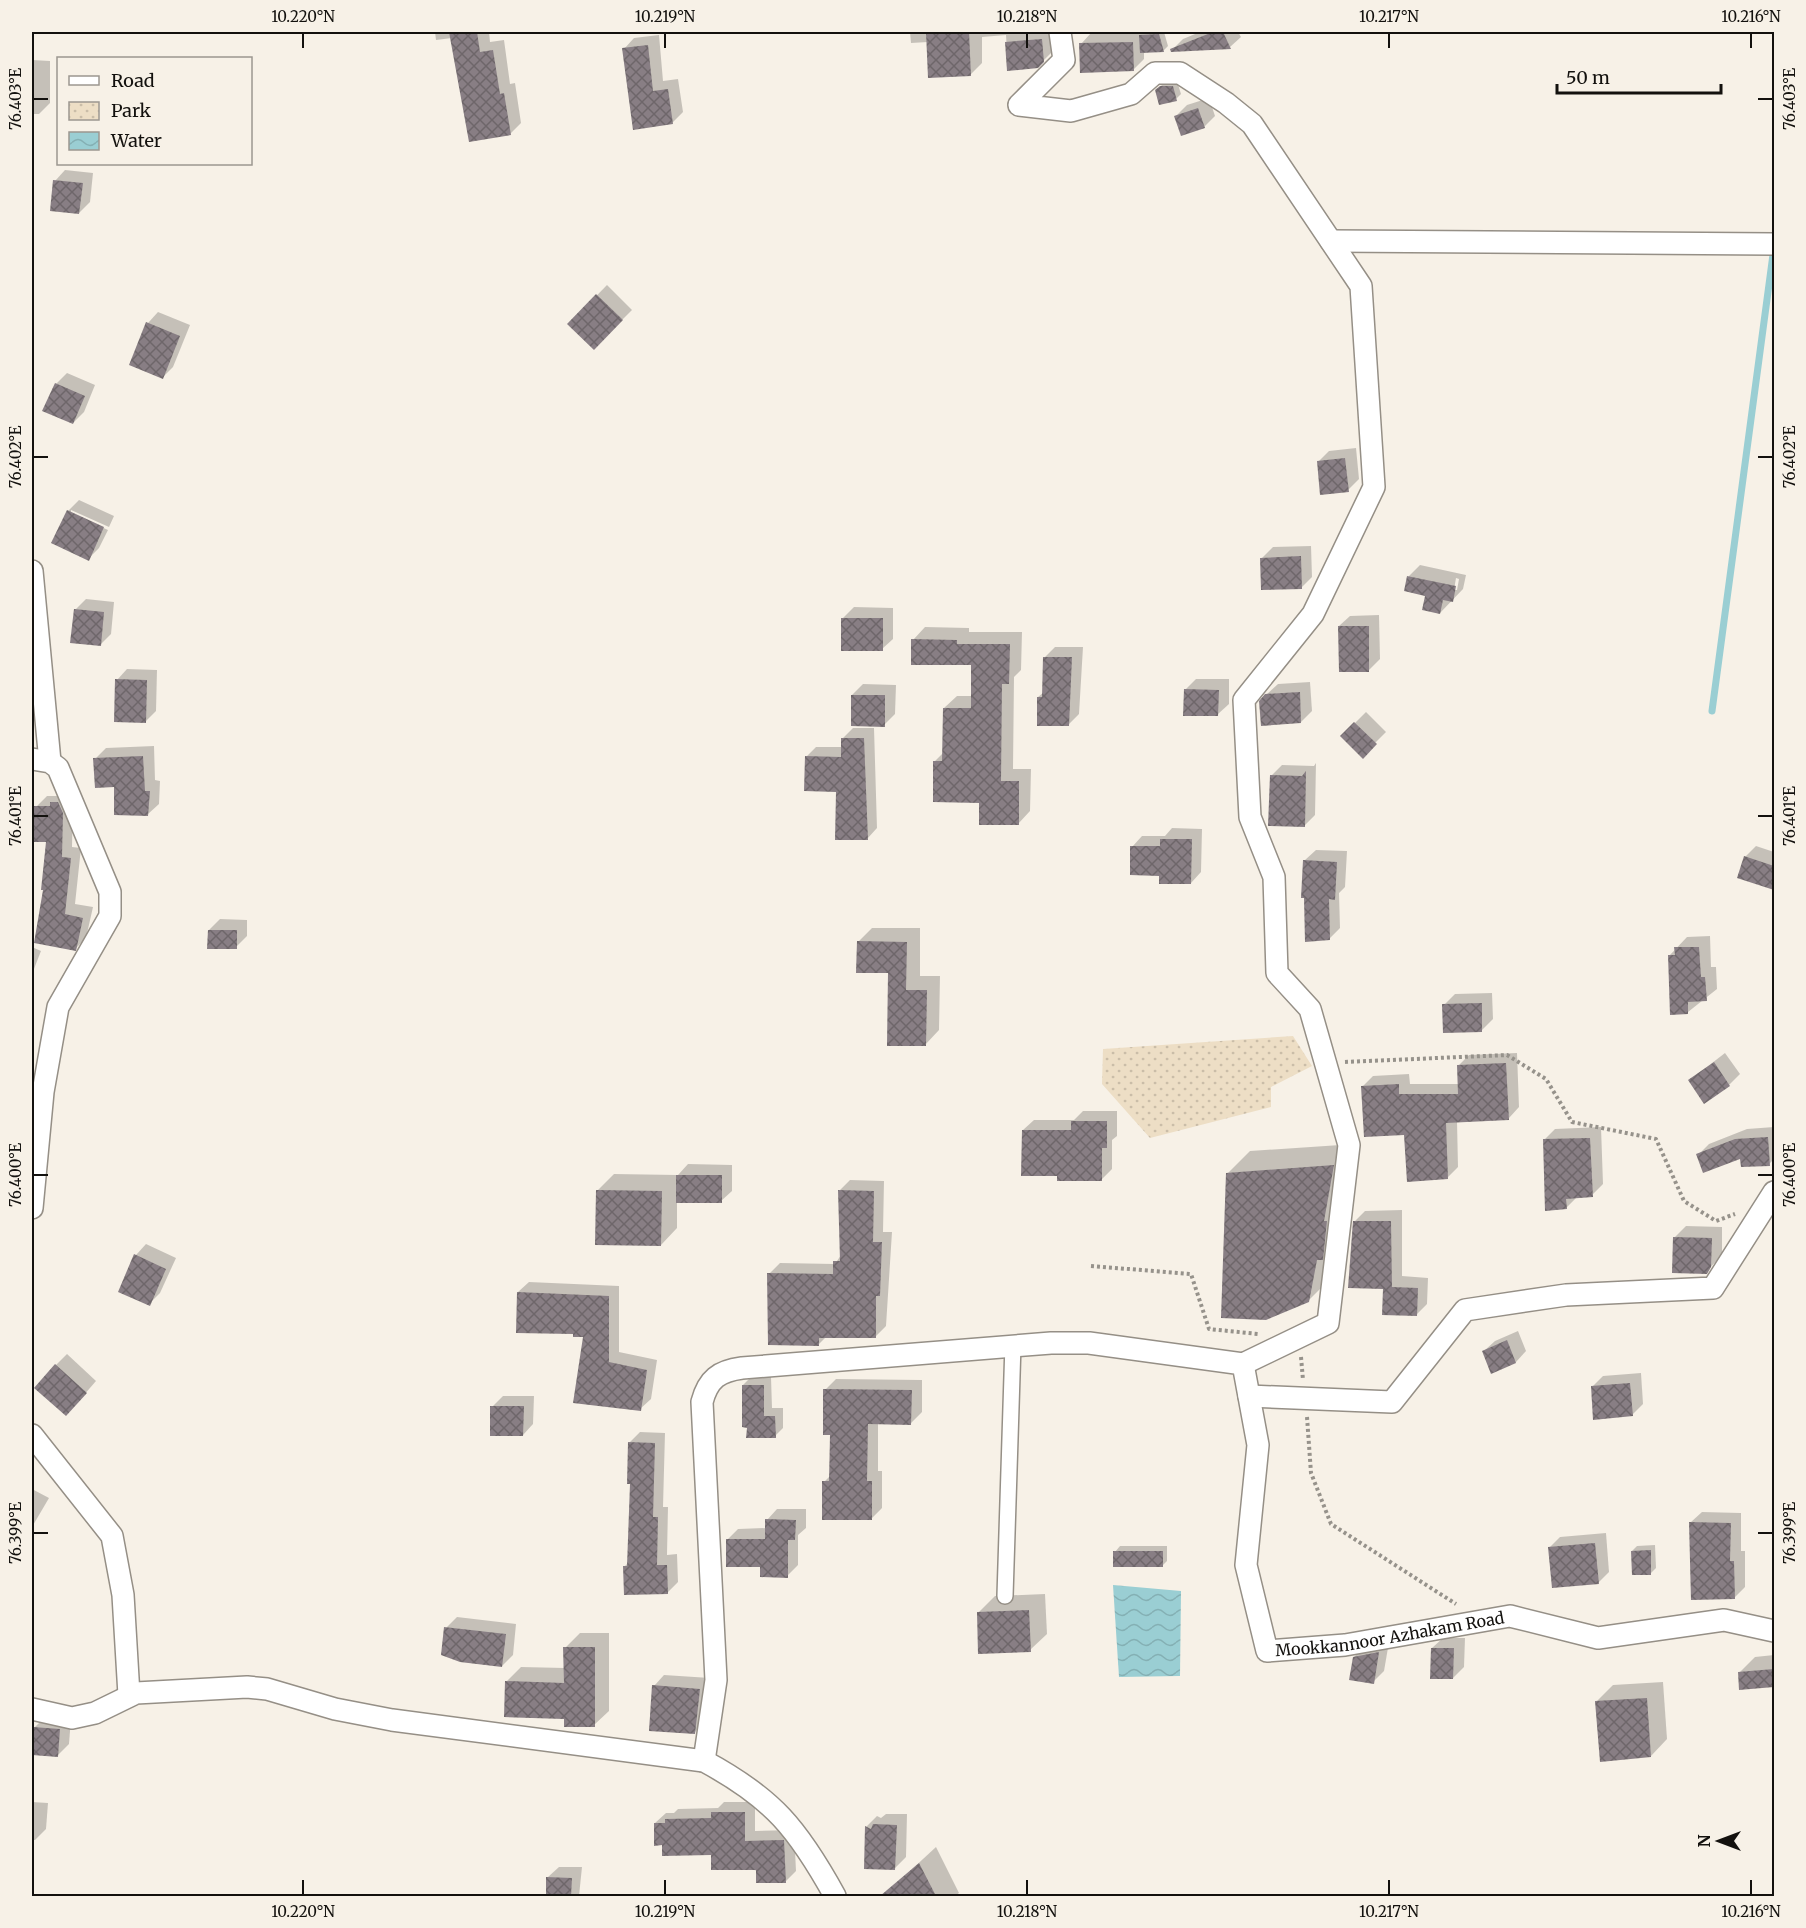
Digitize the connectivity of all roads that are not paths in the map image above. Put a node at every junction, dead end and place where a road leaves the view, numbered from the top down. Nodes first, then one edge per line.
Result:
1 (1060, 32) edge
2 (1331, 241) junction
3 (1774, 244) edge
4 (37, 566) edge
5 (41, 760) edge
6 (1774, 1192) edge
7 (32, 1208) edge
8 (1013, 1344) junction
9 (1243, 1364) junction
10 (1249, 1396) junction
11 (32, 1435) edge
12 (1005, 1596) dead end
13 (1774, 1631) edge
14 (129, 1695) junction
15 (32, 1709) edge
16 (704, 1761) junction
17 (835, 1896) edge

1 - 2 street
2 - 3 street
2 - 9 street
4 - 5 street
5 - 7 street
6 - 10 street
8 - 9 street
8 - 12 street
8 - 16 street
9 - 10 street, Mookkannoor Azhakam Road
10 - 13 street, Mookkannoor Azhakam Road
11 - 14 street
14 - 15 street
14 - 16 street
16 - 17 street

